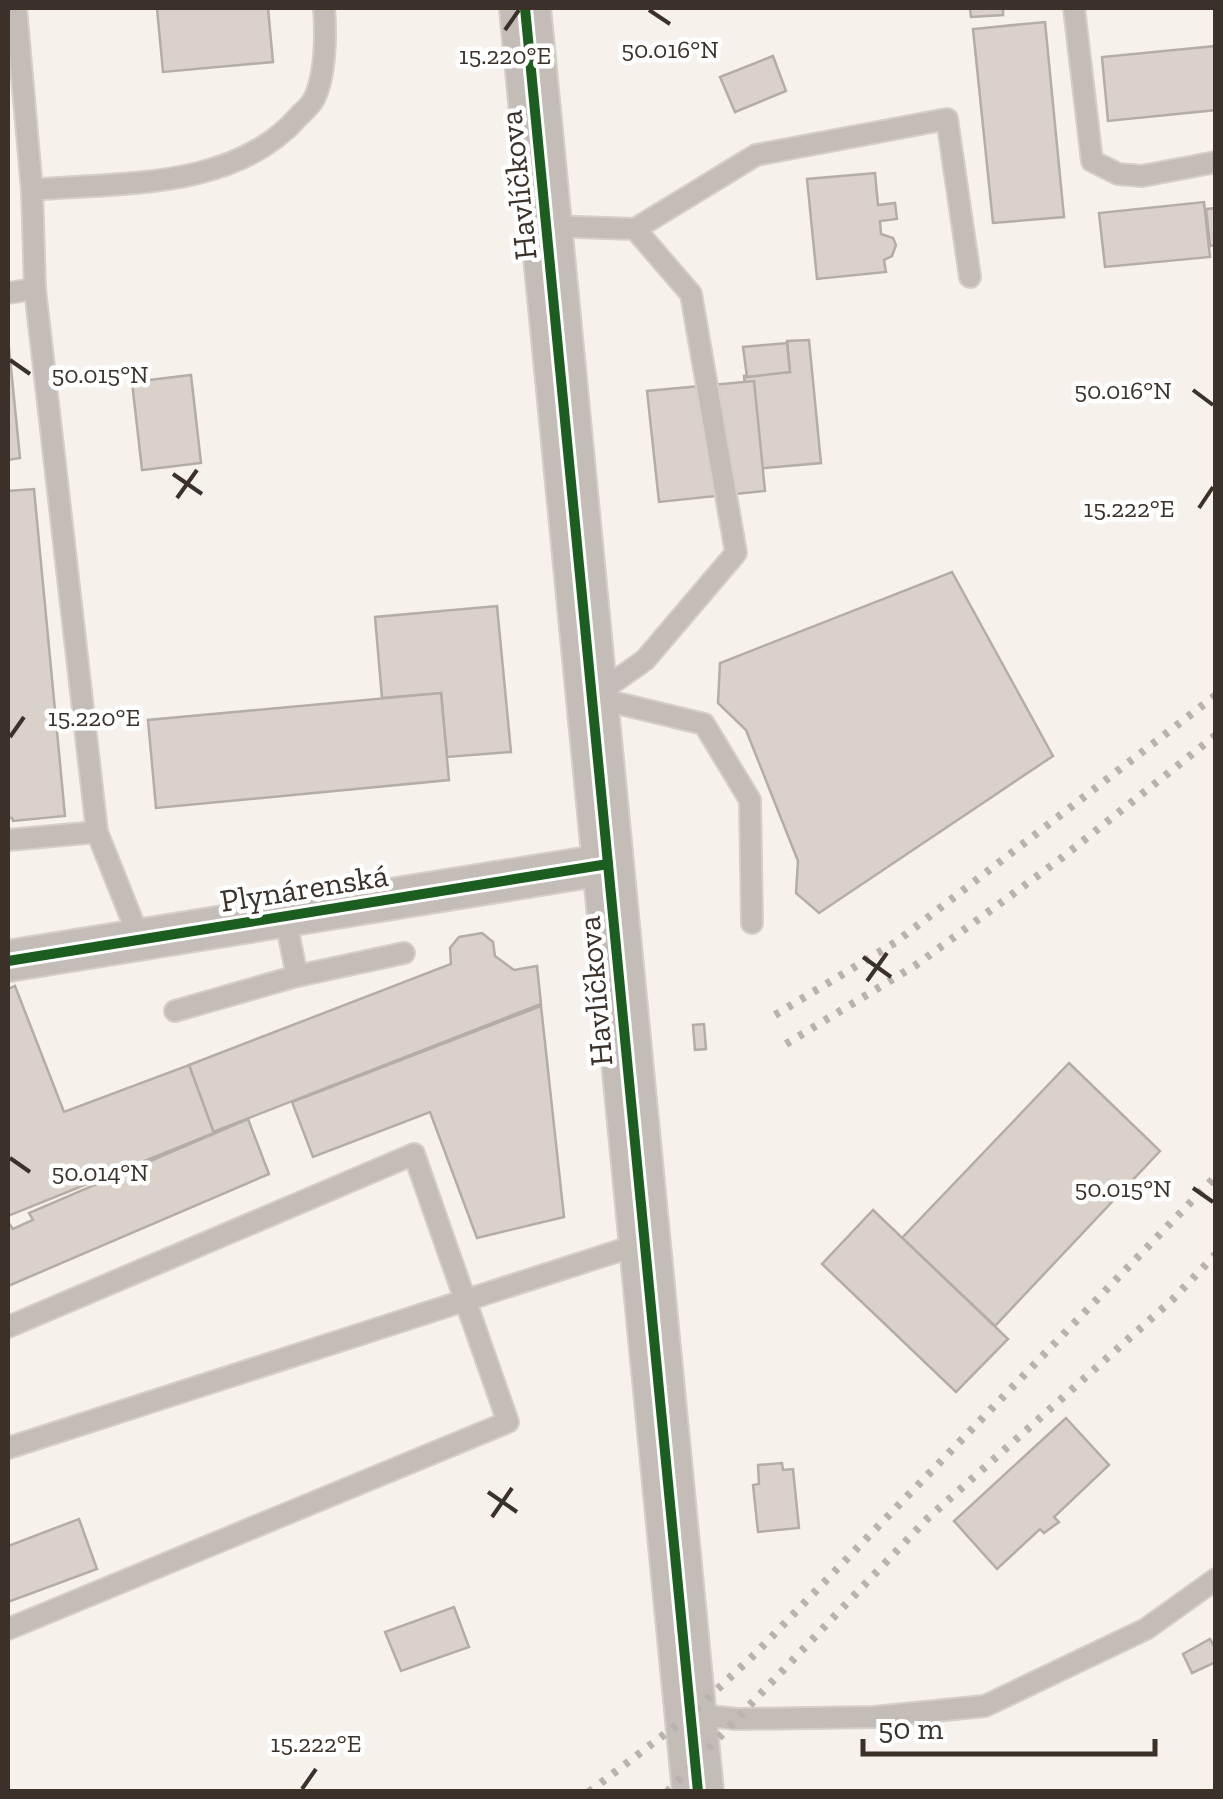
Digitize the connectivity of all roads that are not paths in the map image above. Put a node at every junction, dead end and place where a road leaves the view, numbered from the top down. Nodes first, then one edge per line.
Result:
1 (16, 8) edge
2 (324, 8) edge
3 (525, 8) edge
4 (1074, 8) edge
5 (1216, 162) edge
6 (32, 190) junction
7 (547, 226) junction
8 (635, 229) junction
9 (970, 278) dead end
10 (35, 289) junction
11 (8, 292) edge
12 (592, 697) junction
13 (97, 832) junction
14 (8, 840) edge
15 (608, 864) junction
16 (285, 916) junction
17 (752, 923) dead end
18 (140, 940) junction
19 (404, 953) dead end
20 (8, 961) edge
21 (296, 976) junction
22 (175, 1011) dead end
23 (643, 1243) junction
24 (467, 1300) junction
25 (8, 1327) edge
26 (8, 1448) edge
27 (1216, 1579) edge
28 (8, 1630) edge
29 (692, 1714) junction
30 (698, 1792) edge

1 - 6 lane
2 - 6 lane
3 - 7 street, Havlíčkova
4 - 5 lane
6 - 10 lane
7 - 8 lane
7 - 12 street, Havlíčkova
8 - 9 lane
8 - 12 lane
10 - 11 lane
10 - 13 lane
12 - 15 street, Havlíčkova
12 - 17 lane
13 - 14 lane
13 - 18 lane
15 - 16 street, Plynárenská
15 - 23 street, Havlíčkova
16 - 18 street, Plynárenská
16 - 21 lane
18 - 20 street, Plynárenská
19 - 21 lane
21 - 22 lane
23 - 24 lane
23 - 29 street, Havlíčkova
24 - 25 lane
24 - 26 lane
24 - 28 lane
27 - 29 lane
29 - 30 street, Havlíčkova

